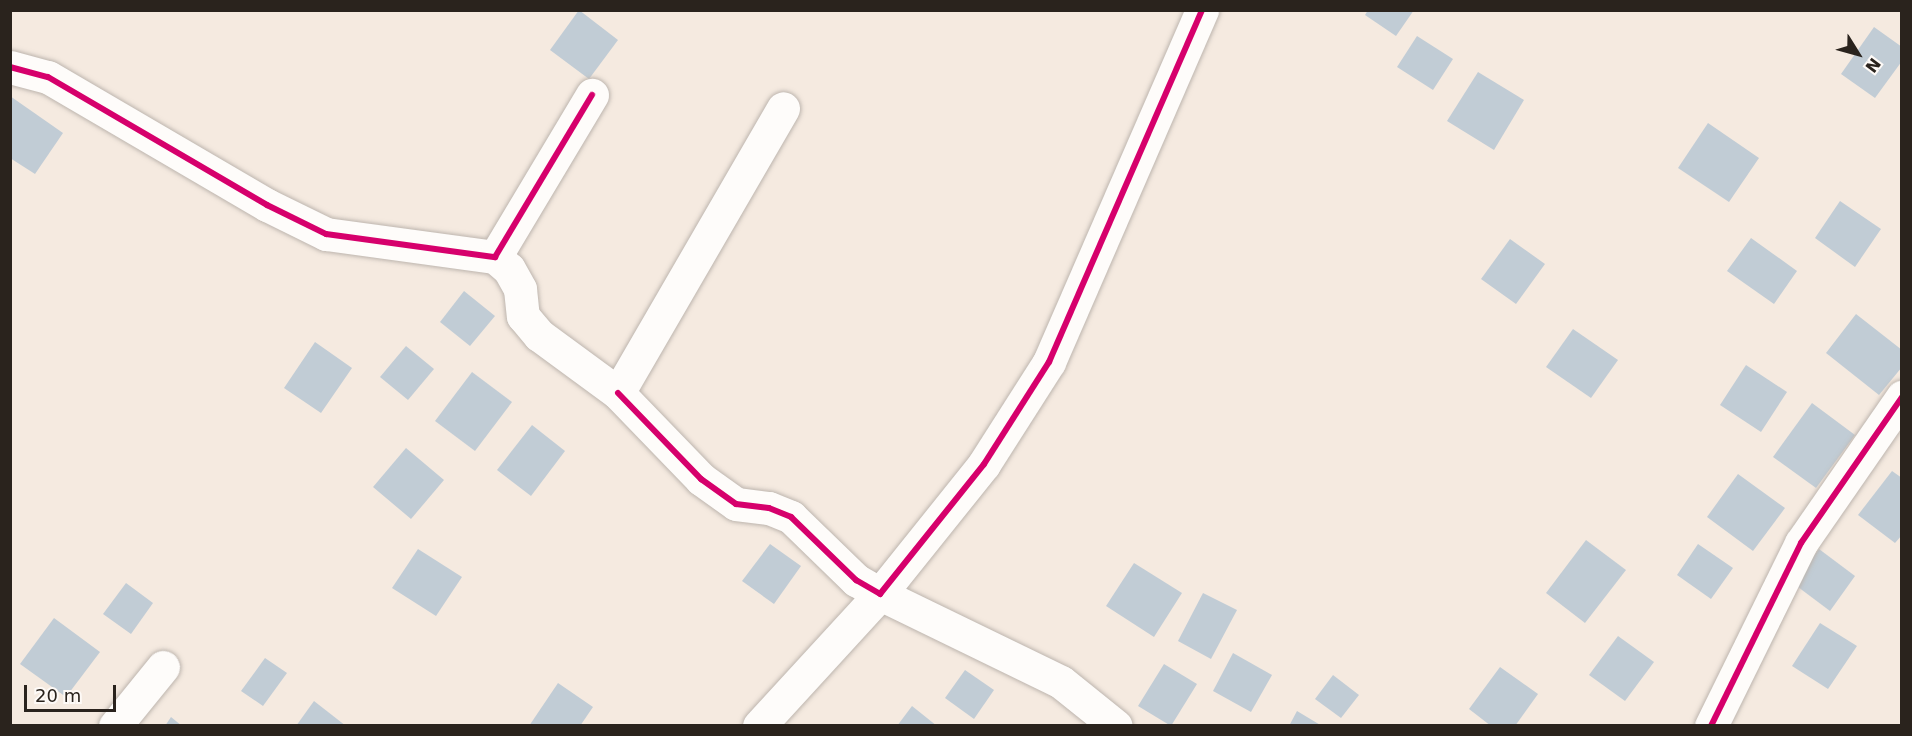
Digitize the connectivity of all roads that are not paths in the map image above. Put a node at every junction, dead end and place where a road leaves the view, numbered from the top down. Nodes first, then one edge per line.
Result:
1 (1202, 10) edge
2 (10, 67) edge
3 (592, 95) dead end
4 (783, 108) dead end
5 (495, 257) junction
6 (618, 393) junction
7 (1902, 397) edge
8 (880, 594) junction
9 (163, 667) dead end
10 (115, 726) edge
11 (759, 726) edge
12 (1116, 726) edge
13 (1711, 726) edge

1 - 8 street
2 - 5 street
3 - 5 street
4 - 6 street
5 - 6 street
6 - 8 street
7 - 13 street
8 - 11 street
8 - 12 street
9 - 10 street

